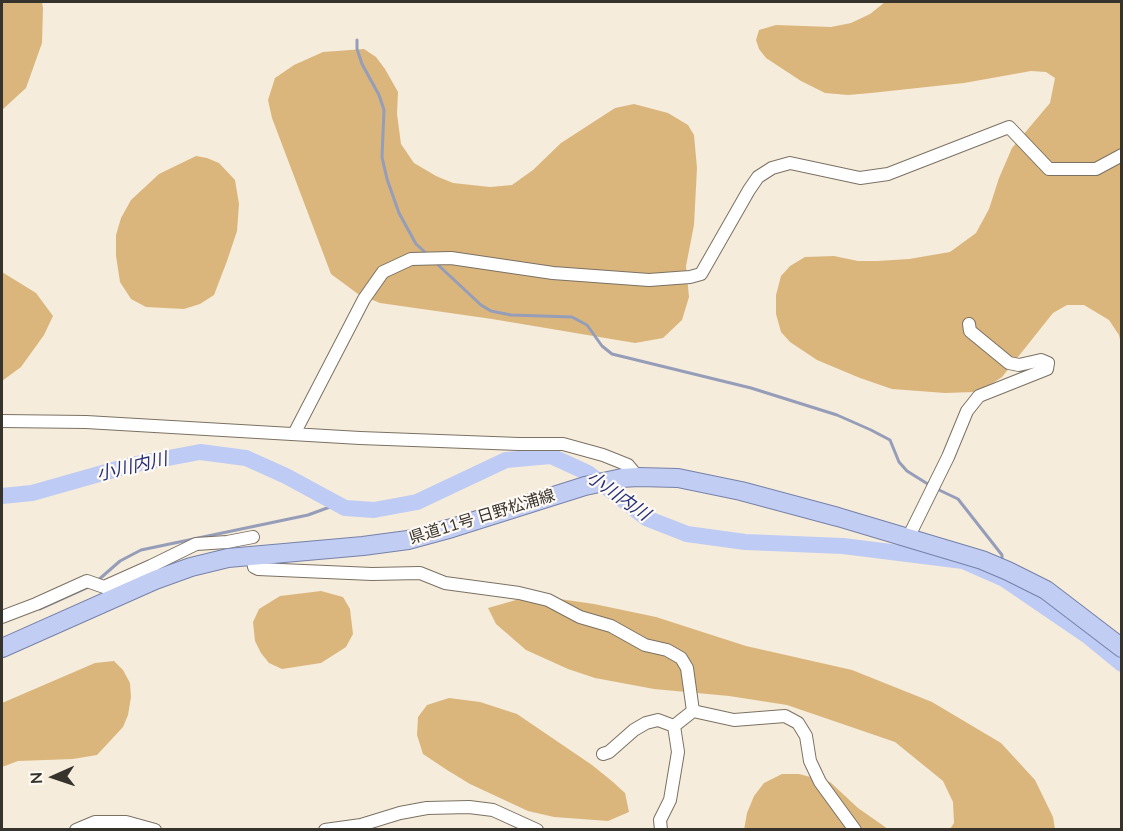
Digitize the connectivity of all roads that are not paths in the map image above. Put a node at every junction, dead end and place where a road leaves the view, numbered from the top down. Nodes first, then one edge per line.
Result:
1 (1122, 155) edge
2 (969, 324) dead end
3 (2, 421) edge
4 (294, 434) junction
5 (638, 477) junction
6 (253, 537) dead end
7 (908, 538) junction
8 (252, 555) junction
9 (153, 573) junction
10 (2, 617) edge
11 (2, 648) edge
12 (1122, 648) edge
13 (693, 711) junction
14 (675, 726) junction
15 (603, 754) dead end
16 (76, 830) edge
17 (155, 830) edge
18 (325, 830) edge
19 (537, 830) edge
20 (661, 830) edge
21 (855, 830) edge

1 - 4 street
2 - 7 street
3 - 4 street
4 - 5 street
5 - 7 main road, 県道11号 日野松浦線
5 - 8 main road, 県道11号 日野松浦線
6 - 9 street
7 - 12 main road, 県道11号 日野松浦線
8 - 9 main road, 県道11号 日野松浦線
8 - 13 street
9 - 10 street
9 - 11 main road, 県道11号 日野松浦線
13 - 14 street
13 - 21 street
14 - 15 street
14 - 20 street
16 - 17 street
18 - 19 street

